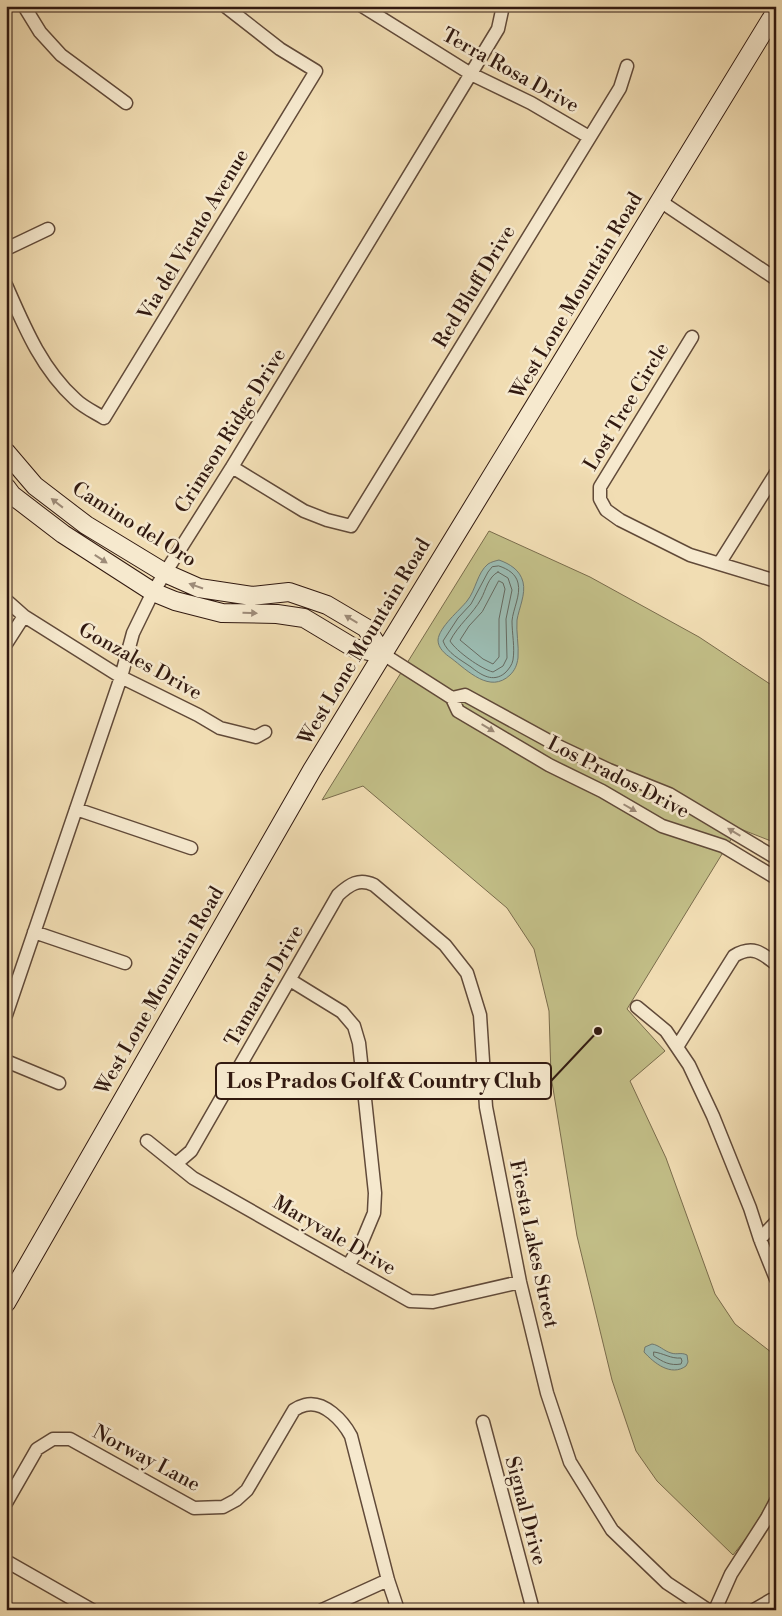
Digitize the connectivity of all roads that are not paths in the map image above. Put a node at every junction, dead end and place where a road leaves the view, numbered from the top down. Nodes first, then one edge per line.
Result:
1 (24, 6) edge
2 (225, 6) edge
3 (362, 6) edge
4 (503, 6) edge
5 (776, 11) edge
6 (628, 66) dead end
7 (472, 74) junction
8 (126, 103) dead end
9 (589, 137) junction
10 (660, 201) junction
11 (48, 229) dead end
12 (6, 249) edge
13 (776, 279) edge
14 (6, 285) edge
15 (692, 337) dead end
16 (6, 452) edge
17 (232, 467) junction
18 (776, 473) edge
19 (6, 487) edge
20 (719, 564) junction
21 (165, 574) junction
22 (776, 581) edge
23 (153, 592) junction
24 (6, 600) edge
25 (24, 616) junction
26 (6, 644) edge
27 (382, 654) junction
28 (121, 678) junction
29 (452, 698) junction
30 (264, 732) dead end
31 (76, 809) junction
32 (191, 848) dead end
33 (776, 858) edge
34 (776, 878) edge
35 (358, 882) joint
36 (34, 932) junction
37 (125, 963) dead end
38 (776, 964) edge
39 (290, 980) junction
40 (637, 1007) dead end
41 (6, 1015) edge
42 (677, 1047) junction
43 (6, 1061) edge
44 (59, 1083) dead end
45 (147, 1141) dead end
46 (177, 1164) junction
47 (776, 1222) edge
48 (760, 1239) junction
49 (348, 1266) junction
50 (776, 1279) edge
51 (520, 1282) junction
52 (6, 1303) edge
53 (483, 1422) dead end
54 (776, 1501) edge
55 (6, 1503) edge
56 (6, 1561) edge
57 (388, 1580) junction
58 (776, 1599) edge
59 (92, 1610) edge
60 (322, 1610) edge
61 (398, 1610) edge
62 (533, 1610) edge
63 (708, 1610) edge
64 (715, 1610) edge
65 (754, 1610) edge

1 - 8 street
2 - 14 street, Via del Viento Avenue
3 - 7 street, Terra Rosa Drive
4 - 7 street, Crimson Ridge Drive
5 - 10 main road, West Lone Mountain Road
6 - 9 street, Red Bluff Drive
7 - 9 street, Terra Rosa Drive
7 - 17 street, Crimson Ridge Drive
9 - 17 street, Red Bluff Drive
10 - 13 street
10 - 27 main road, West Lone Mountain Road
11 - 12 street
15 - 20 street, Lost Tree Circle
21 -> 16 main road, Camino del Oro
17 - 21 street, Crimson Ridge Drive
18 - 20 street
19 -> 23 main road
20 - 22 street
21 - 23 street, Crimson Ridge Drive
27 -> 21 main road, Camino del Oro
23 -> 27 main road
23 - 28 street, Crimson Ridge Drive
24 - 25 street, Gonzales Drive
25 - 26 street
25 - 28 street, Gonzales Drive
27 - 29 street, Los Prados Drive
27 - 52 main road, West Lone Mountain Road
28 - 30 street, Gonzales Drive
28 - 31 street, Crimson Ridge Drive
33 -> 29 street, Los Prados Drive
29 -> 34 street, Los Prados Drive
31 - 32 street
31 - 36 street, Crimson Ridge Drive
35 - 39 street, Tamanar Drive
35 - 51 street, Fiesta Lakes Street
36 - 37 street
36 - 41 street, Crimson Ridge Drive
38 - 42 street
39 - 46 street, Tamanar Drive
39 - 49 street
40 - 42 street
42 - 48 street
43 - 44 street
45 - 46 street, Maryvale Drive
46 - 49 street, Maryvale Drive
47 - 48 street
48 - 50 street
49 - 51 street, Maryvale Drive
51 - 63 street, Fiesta Lakes Street
53 - 62 street, Signal Drive
54 - 64 street
55 - 57 street, Norway Lane
56 - 59 street
57 - 60 street
57 - 61 street
58 - 65 street

